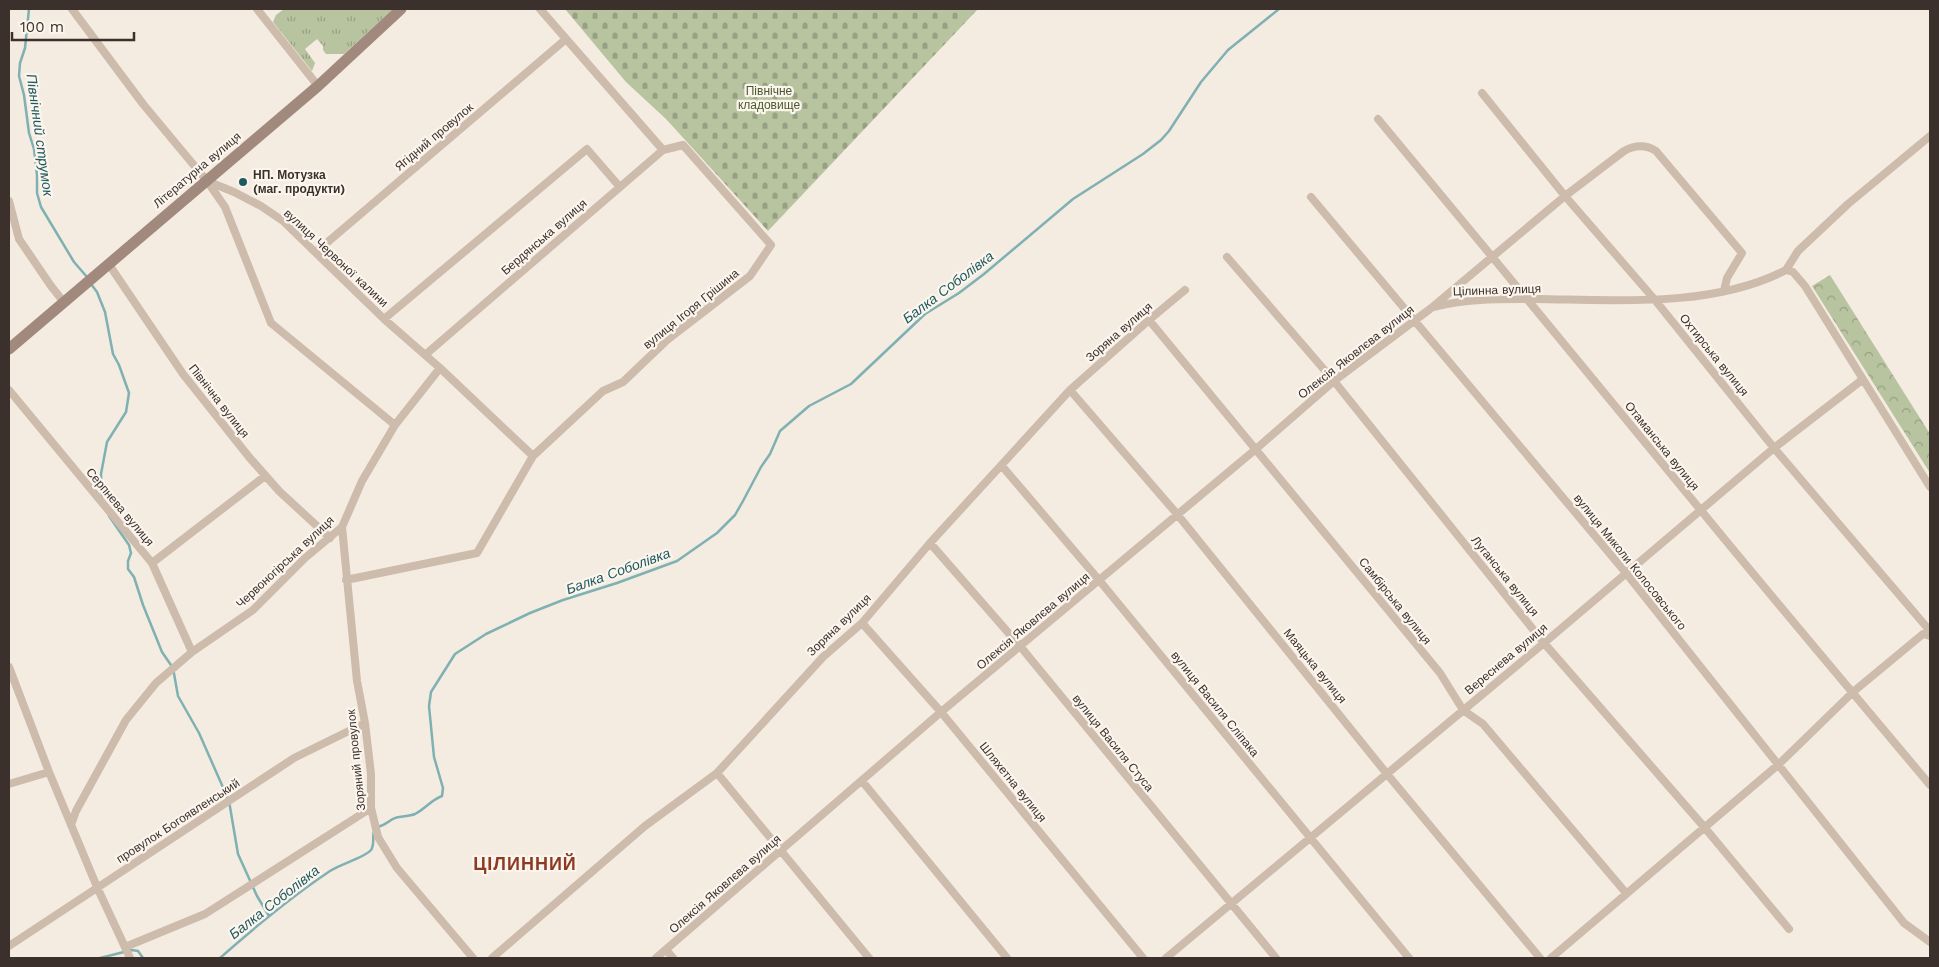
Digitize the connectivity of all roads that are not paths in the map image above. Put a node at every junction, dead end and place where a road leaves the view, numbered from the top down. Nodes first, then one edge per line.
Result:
1 (72, 9) edge
2 (257, 9) edge
3 (401, 9) edge
4 (540, 9) edge
5 (566, 39) junction
6 (318, 86) junction
7 (1482, 93) dead end
8 (1378, 119) dead end
9 (1930, 136) edge
10 (663, 150) junction
11 (207, 180) junction
12 (619, 186) junction
13 (1565, 196) junction
14 (1310, 197) dead end
15 (9, 201) edge
16 (771, 246) joint
17 (316, 252) junction
18 (1227, 257) dead end
19 (1494, 257) junction
20 (108, 263) junction
21 (1786, 270) junction
22 (1185, 290) dead end
23 (1724, 291) junction
24 (1526, 299) junction
25 (1655, 300) junction
26 (64, 301) junction
27 (1430, 309) junction
28 (384, 319) junction
29 (1149, 320) junction
30 (1414, 322) junction
31 (9, 349) edge
32 (425, 355) junction
33 (440, 368) junction
34 (1862, 380) junction
35 (1334, 381) junction
36 (9, 390) edge
37 (1070, 390) junction
38 (395, 425) junction
39 (1774, 448) junction
40 (1256, 450) junction
41 (533, 456) junction
42 (1002, 466) junction
43 (265, 476) junction
44 (1930, 487) edge
45 (1701, 511) junction
46 (1177, 514) junction
47 (342, 527) junction
48 (330, 538) junction
49 (930, 543) junction
50 (152, 563) junction
51 (1626, 573) junction
52 (346, 580) junction
53 (1099, 580) junction
54 (862, 623) junction
55 (1930, 631) edge
56 (1930, 636) edge
57 (1544, 643) junction
58 (1020, 646) junction
59 (192, 652) junction
60 (9, 667) edge
61 (1853, 692) junction
62 (1463, 710) junction
63 (941, 712) junction
64 (365, 724) junction
65 (1778, 764) junction
66 (49, 772) junction
67 (717, 772) junction
68 (1387, 774) junction
69 (862, 781) junction
70 (9, 784) edge
71 (1930, 785) edge
72 (371, 808) junction
73 (71, 825) junction
74 (1704, 828) junction
75 (1310, 838) junction
76 (780, 850) junction
77 (97, 887) junction
78 (1626, 893) junction
79 (1231, 904) junction
80 (1789, 930) dead end
81 (1930, 942) edge
82 (9, 946) edge
83 (125, 946) junction
84 (666, 950) junction
85 (130, 958) edge
86 (472, 958) edge
87 (492, 958) edge
88 (656, 958) edge
89 (673, 958) edge
90 (869, 958) edge
91 (1007, 958) edge
92 (1143, 958) edge
93 (1166, 958) edge
94 (1276, 958) edge
95 (1409, 958) edge
96 (1540, 958) edge
97 (1551, 958) edge

1 - 11 street, вулиця Червоної калини
2 - 6 street
3 - 6 street, Літературна вулиця
4 - 5 street
5 - 10 street
5 - 17 street, Ягідний провулок
6 - 11 street, Літературна вулиця
7 - 13 street, Охтирська вулиця
8 - 19 street, Отаманська вулиця
9 - 21 street
10 - 12 street, Бердянська вулиця
10 - 16 street, Бердянська вулиця
11 - 17 street, вулиця Червоної калини
11 - 20 street, Літературна вулиця
11 - 38 street
12 - 28 street
12 - 32 street, Бердянська вулиця
13 - 19 street, Цілинна вулиця
13 - 23 street, Цілинна вулиця
13 - 25 street, Охтирська вулиця
14 - 30 street, вулиця Миколи Колосовського
15 - 26 street
16 - 41 street, вулиця Ігоря Грішина
17 - 28 street, вулиця Червоної калини
18 - 35 street, Луганська вулиця
19 - 24 street, Отаманська вулиця
19 - 27 street, Цілинна вулиця
20 - 26 street, Літературна вулиця
20 - 43 street, Північна вулиця
21 - 23 street, Цілинна вулиця
21 - 34 street
22 - 29 street, Зоряна вулиця
23 - 25 street, Цілинна вулиця
24 - 25 street, Цілинна вулиця
24 - 27 street, Цілинна вулиця
24 - 45 street, Отаманська вулиця
25 - 39 street, Охтирська вулиця
26 - 31 street, Літературна вулиця
27 - 30 street, Олексія Яковлєва вулиця
28 - 32 street, вулиця Червоної калини
29 - 37 street, Зоряна вулиця
29 - 40 street, Самбірська вулиця
30 - 35 street, Олексія Яковлєва вулиця
30 - 51 street, вулиця Миколи Колосовського
32 - 33 street, вулиця Червоної калини
33 - 38 street, Червоногірська вулиця
33 - 41 street, вулиця Червоної калини
34 - 39 street, Вереснева вулиця
34 - 44 street
35 - 40 street, Олексія Яковлєва вулиця
35 - 57 street, Луганська вулиця
36 - 50 street, Серпнева вулиця
37 - 42 street, Зоряна вулиця
37 - 46 street, Маяцька вулиця
38 - 47 street, Червоногірська вулиця
39 - 45 street, Вереснева вулиця
39 - 55 street, Охтирська вулиця
40 - 46 street, Олексія Яковлєва вулиця
40 - 62 street, Самбірська вулиця
41 - 52 street, вулиця Ігоря Грішина
42 - 49 street, Зоряна вулиця
42 - 53 street, вулиця Василя Сліпака
43 - 48 street, Північна вулиця
43 - 50 street
45 - 51 street, Вереснева вулиця
45 - 61 street, Отаманська вулиця
46 - 53 street, Олексія Яковлєва вулиця
46 - 68 street, Маяцька вулиця
47 - 48 street, Червоногірська вулиця
47 - 52 street, Зоряний провулок
48 - 59 street, Червоногірська вулиця
49 - 54 street, Зоряна вулиця
49 - 58 street, вулиця Василя Стуса
50 - 59 street, Серпнева вулиця
51 - 57 street, Вереснева вулиця
51 - 65 street, вулиця Миколи Колосовського
52 - 64 street, Зоряний провулок
53 - 58 street, Олексія Яковлєва вулиця
53 - 75 street, вулиця Василя Сліпака
54 - 63 street, Шляхетна вулиця
54 - 67 street, Зоряна вулиця
56 - 61 street
57 - 62 street, Вереснева вулиця
57 - 74 street, Луганська вулиця
58 - 63 street, Олексія Яковлєва вулиця
58 - 79 street, вулиця Василя Стуса
59 - 73 street, Червоногірська вулиця
60 - 66 street
61 - 65 street
61 - 71 street, Отаманська вулиця
62 - 68 street, Вереснева вулиця
62 - 78 street, Самбірська вулиця
63 - 69 street, Олексія Яковлєва вулиця
63 - 92 street, Шляхетна вулиця
64 - 72 street, Зоряний провулок
64 - 77 street, провулок Богоявленський
65 - 74 street
65 - 81 street, вулиця Миколи Колосовського
66 - 70 street
66 - 73 street
67 - 76 street
67 - 87 street, Зоряна вулиця
68 - 75 street, Вереснева вулиця
68 - 96 street, Маяцька вулиця
69 - 76 street, Олексія Яковлєва вулиця
69 - 91 street
72 - 83 street
72 - 86 street, Зоряний провулок
73 - 77 street
74 - 78 street
74 - 80 street, Луганська вулиця
75 - 79 street, Вереснева вулиця
75 - 95 street, вулиця Василя Сліпака
76 - 84 street, Олексія Яковлєва вулиця
76 - 90 street
77 - 82 street, провулок Богоявленський
77 - 83 street
78 - 97 street
79 - 93 street, Вереснева вулиця
79 - 94 street, вулиця Василя Стуса
83 - 85 street
84 - 88 street, Олексія Яковлєва вулиця
84 - 89 street

